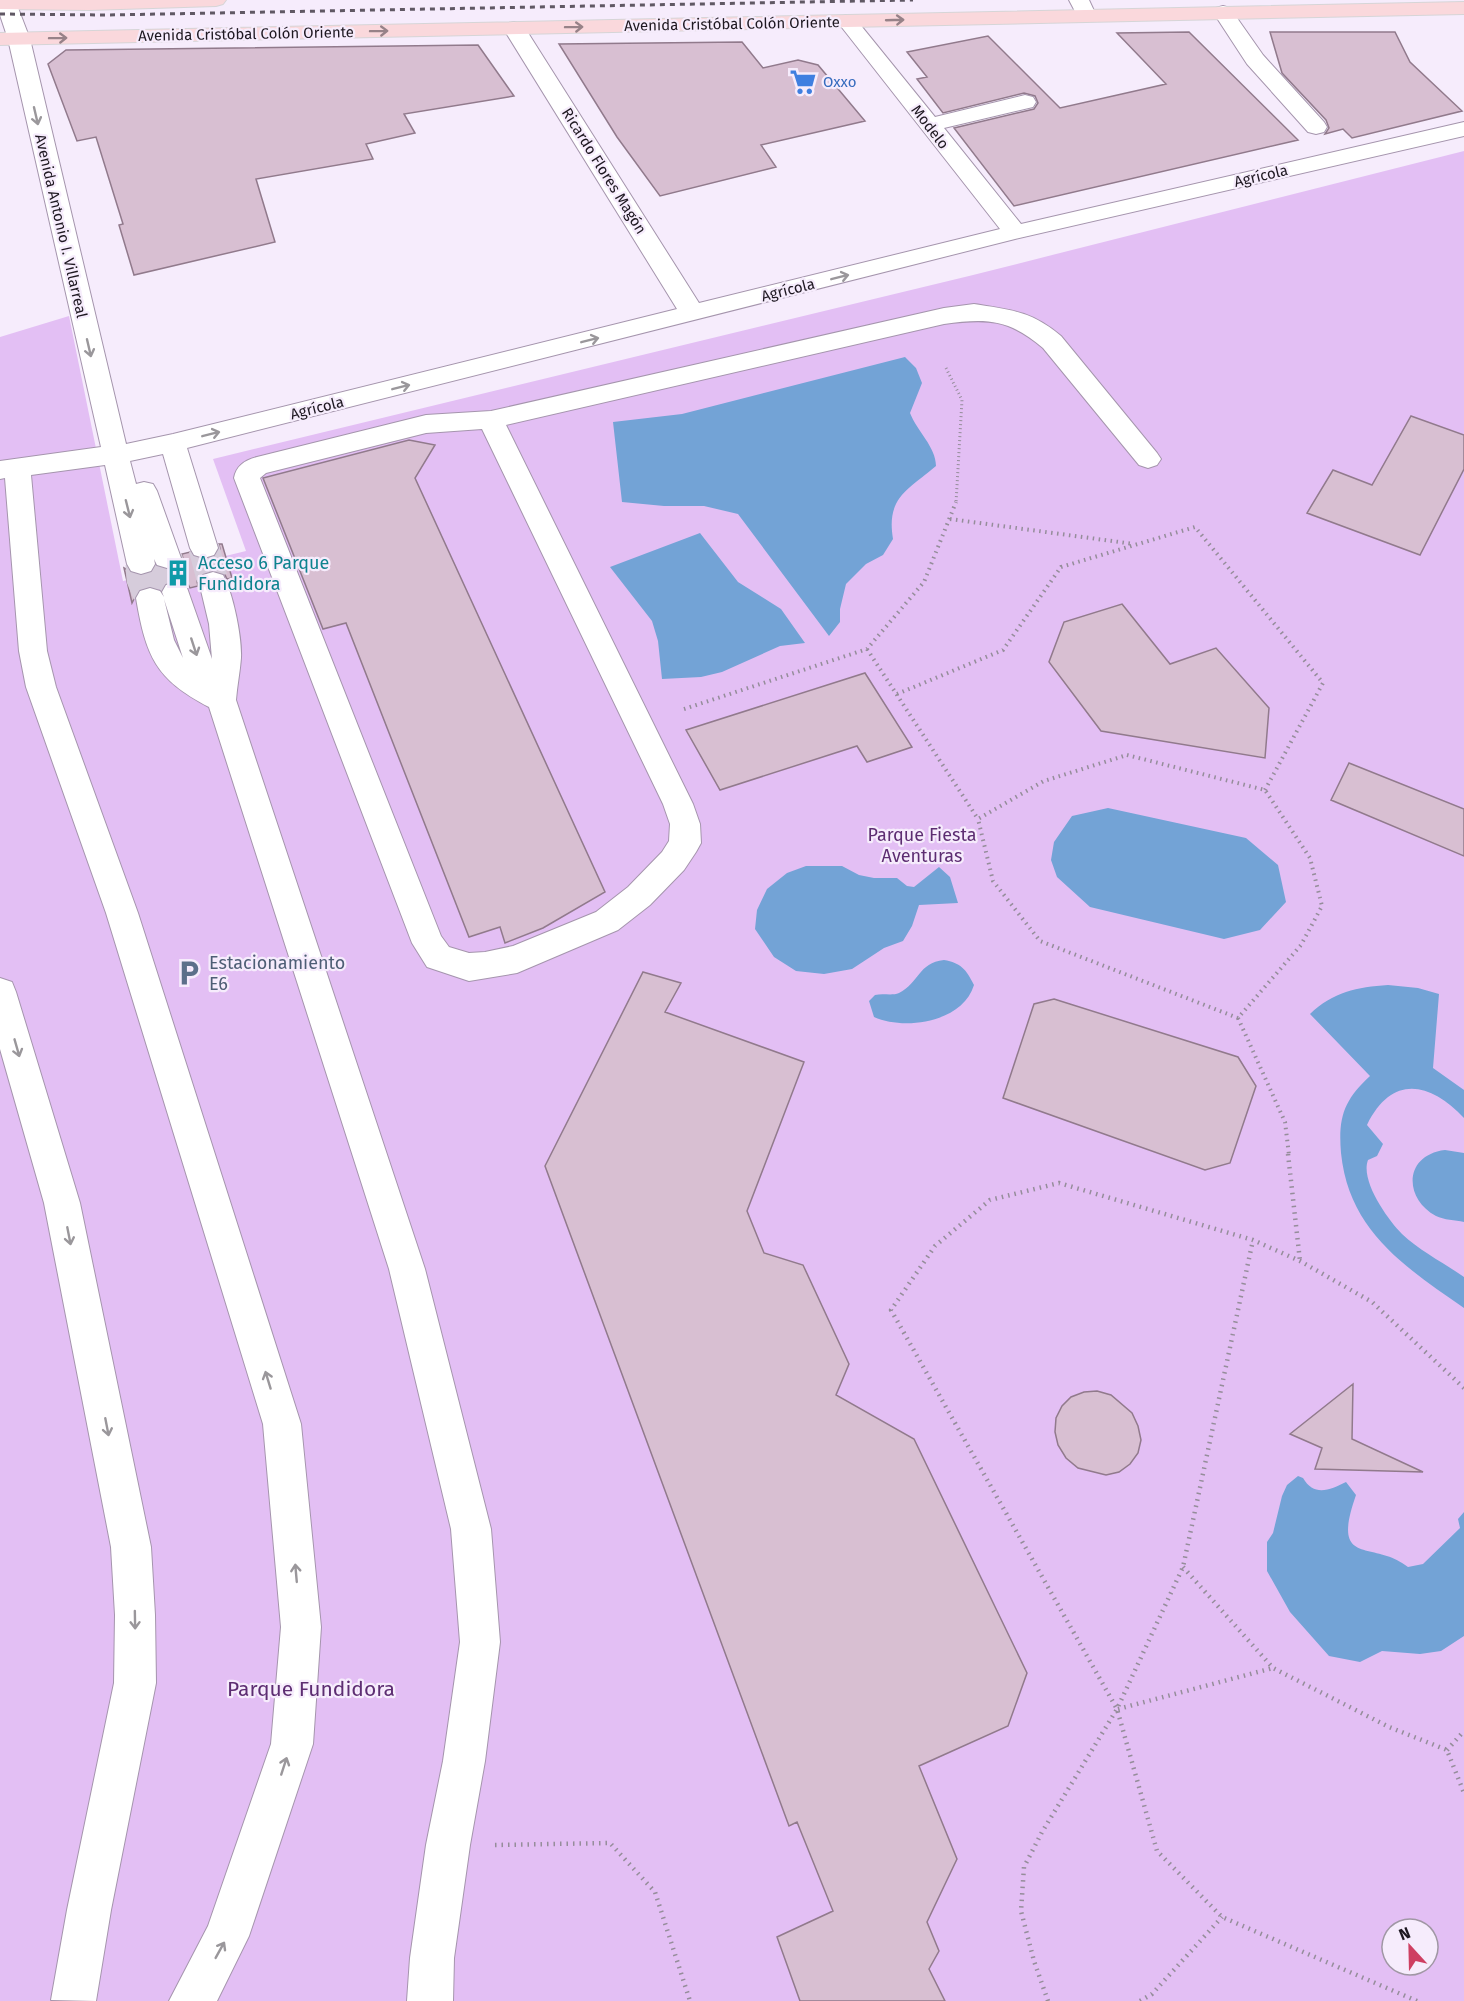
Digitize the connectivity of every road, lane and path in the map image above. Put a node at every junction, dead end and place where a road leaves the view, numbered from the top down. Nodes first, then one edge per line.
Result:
1 (206, 0) edge
2 (216, 0) edge
3 (4, 2) edge
4 (90, 2) edge
5 (1083, 7) edge
6 (1464, 8) edge
7 (1223, 12) junction
8 (847, 21) junction
9 (514, 28) junction
10 (9, 39) edge
11 (1025, 102) dead end
12 (928, 125) junction
13 (1316, 127) dead end
14 (1464, 129) edge
15 (1015, 232) junction
16 (693, 314) junction
17 (945, 368) dead end
18 (470, 370) junction
19 (491, 420) junction
20 (173, 443) junction
21 (122, 453) junction
22 (1148, 459) dead end
23 (8, 468) edge
24 (950, 519) junction
25 (1136, 544) junction
26 (204, 548) tunnel mouth
27 (167, 558) tunnel mouth
28 (141, 564) tunnel mouth
29 (213, 582) tunnel mouth
30 (163, 595) tunnel mouth
31 (867, 649) junction
32 (897, 693) junction
33 (221, 700) junction
34 (684, 709) dead end
35 (1265, 790) junction
36 (978, 819) junction
37 (0, 992) edge
38 (1238, 1018) junction
39 (1253, 1240) junction
40 (1300, 1262) junction
41 (1464, 1388) edge
42 (1183, 1567) junction
43 (1273, 1668) junction
44 (1117, 1709) junction
45 (1464, 1731) edge
46 (1447, 1750) junction
47 (1464, 1793) edge
48 (448, 1845) junction
49 (1222, 1917) junction
50 (432, 1958) junction
51 (76, 2001) edge
52 (192, 2001) edge
53 (406, 2001) edge
54 (430, 2001) edge
55 (690, 2001) edge
56 (1048, 2001) edge
57 (1140, 2001) edge
58 (1417, 2001) edge

1 - 2 main road, Avenida Cristóbal Colón Oriente
1 - 4 main road, Avenida Cristóbal Colón Oriente
3 - 4 main road, Avenida Cristóbal Colón Oriente
3 - 10 street, Avenida Antonio I. Villarreal
5 - 7 main road, Avenida Cristóbal Colón Oriente
8 -> 5 main road, Avenida Cristóbal Colón Oriente
6 - 7 main road, Avenida Cristóbal Colón Oriente
7 - 13 street
9 -> 8 main road, Avenida Cristóbal Colón Oriente
8 - 12 street, Modelo
10 -> 9 main road, Avenida Cristóbal Colón Oriente
9 - 16 street, Ricardo Flores Magón
10 -> 21 street, Avenida Antonio I. Villarreal
11 - 12 street
12 - 15 street, Modelo
14 - 15 street, Agrícola
16 -> 15 street, Agrícola
18 -> 16 street, Agrícola
17 - 24 path
18 - 19 street
20 -> 18 street, Agrícola
19 - 19 street
19 - 22 street
20 - 21 street, Agrícola
20 - 26 street
21 - 23 street, Agrícola
21 - 27 street
21 -> 28 street
52 -> 23 street
24 - 25 path
24 - 31 path
25 - 32 path
25 - 35 path
29 - 33 street
30 -> 33 street
31 - 32 path
31 - 34 path
32 - 36 path
33 - 48 street
35 - 36 path
35 - 38 path
36 - 38 path
37 -> 51 street
38 - 40 path
39 - 40 path
39 - 42 path
39 - 44 path
40 - 41 path
42 - 43 path
42 - 44 path
43 - 44 path
43 - 46 path
44 - 49 path
44 - 56 path
45 - 46 path
46 - 47 path
48 - 50 street
48 - 55 path
49 - 57 path
49 - 58 path
50 - 53 street
50 - 54 street

